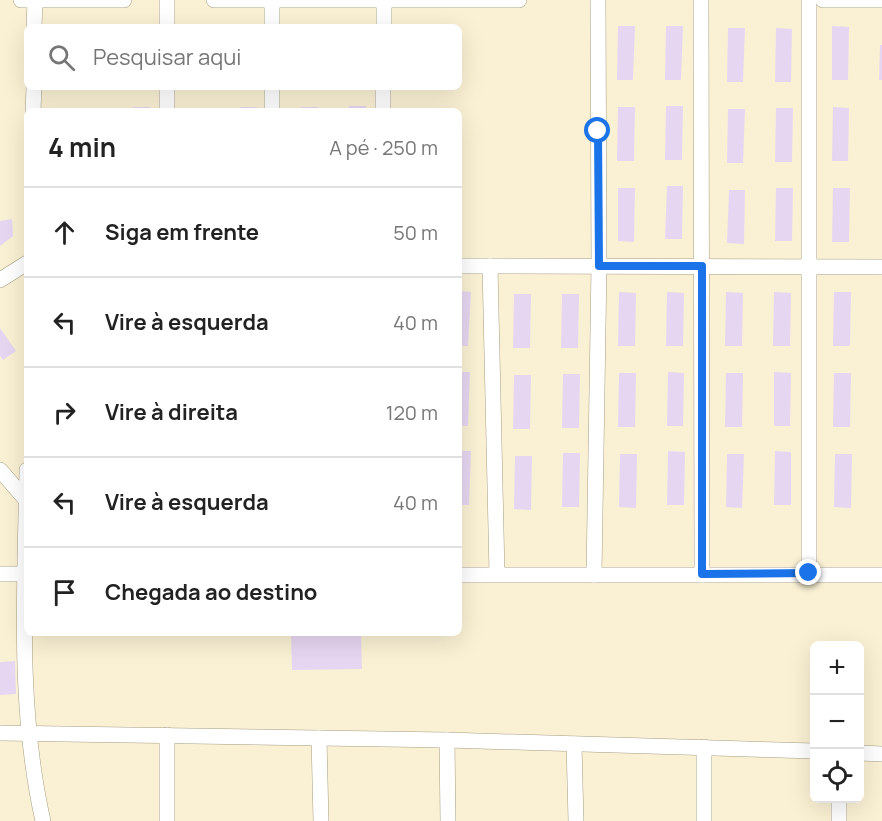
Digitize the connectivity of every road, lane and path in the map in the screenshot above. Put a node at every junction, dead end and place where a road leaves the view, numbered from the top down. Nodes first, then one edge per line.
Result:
1 (124, 0) edge
2 (167, 0) edge
3 (214, 0) edge
4 (272, 0) edge
5 (384, 0) edge
6 (489, 0) edge
7 (519, 0) edge
8 (598, 0) edge
9 (701, 0) edge
10 (809, 0) edge
11 (823, 0) edge
12 (882, 0) edge
13 (30, 1) edge
14 (34, 24) edge
15 (167, 24) edge
16 (272, 24) edge
17 (384, 24) edge
18 (34, 90) edge
19 (167, 90) edge
20 (272, 90) edge
21 (383, 90) edge
22 (33, 108) edge
23 (167, 108) edge
24 (272, 108) edge
25 (383, 108) edge
26 (24, 265) edge
27 (462, 266) edge
28 (490, 266) junction
29 (599, 266) junction
30 (702, 266) junction
31 (810, 266) junction
32 (882, 267) edge
33 (0, 280) edge
34 (0, 470) edge
35 (24, 498) edge
36 (809, 573) junction
37 (0, 574) edge
38 (24, 574) edge
39 (462, 574) edge
40 (497, 574) junction
41 (702, 574) junction
42 (882, 574) edge
43 (594, 575) junction
44 (24, 636) edge
45 (0, 734) edge
46 (30, 734) junction
47 (167, 735) junction
48 (319, 738) junction
49 (447, 740) junction
50 (574, 744) junction
51 (704, 747) junction
52 (810, 751) edge
53 (864, 753) edge
54 (882, 754) edge
55 (839, 803) edge
56 (43, 821) edge
57 (167, 821) edge
58 (321, 821) edge
59 (448, 821) edge
60 (576, 821) edge
61 (704, 821) edge
62 (839, 821) edge

1 - 13 street
2 - 15 street
3 - 4 street
4 - 5 street
4 - 16 street
5 - 6 street
5 - 17 street
6 - 7 street
8 - 29 street
9 - 30 street
10 - 31 street
11 - 12 street
13 - 14 street
18 - 22 street
19 - 23 street
20 - 24 street
21 - 25 street
26 - 33 street
27 - 28 street
28 - 29 street
28 - 40 street
29 - 30 street
29 - 43 street
30 - 31 street
30 - 41 street
31 - 32 street
31 - 36 street
34 - 35 street
36 - 41 street
36 - 42 street
37 - 38 street
39 - 40 street
40 - 43 street
41 - 43 street
44 - 46 street
45 - 46 street
46 - 47 street
46 - 56 street
47 - 48 street
47 - 57 street
48 - 49 street
48 - 58 street
49 - 50 street
49 - 59 street
50 - 51 street
50 - 60 street
51 - 52 street
51 - 61 street
53 - 54 street
55 - 62 street

